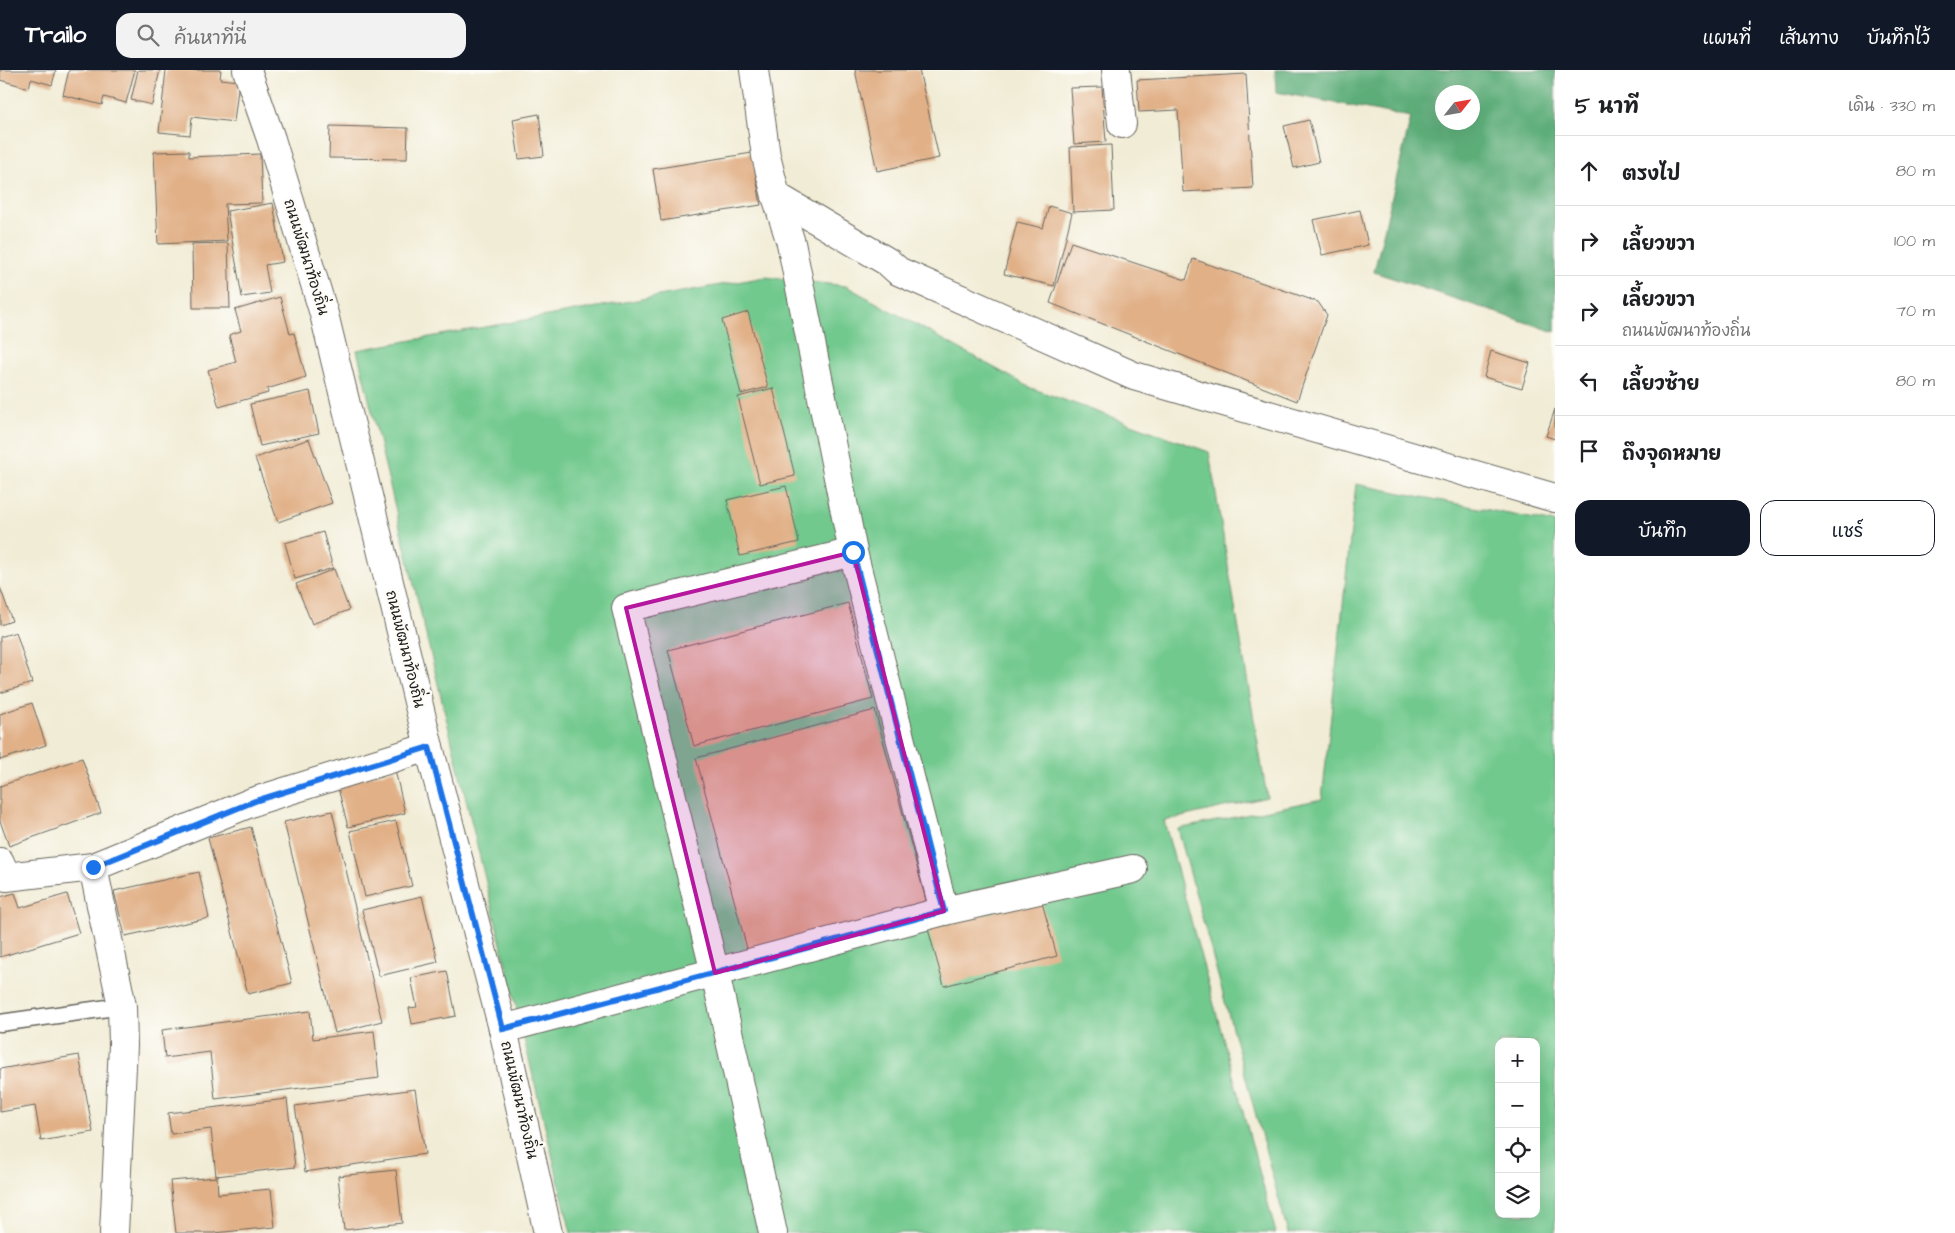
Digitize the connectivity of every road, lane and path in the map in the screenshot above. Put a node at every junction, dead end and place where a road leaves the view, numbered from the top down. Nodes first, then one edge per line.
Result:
1 (247, 70) edge
2 (754, 70) edge
3 (1116, 70) edge
4 (1122, 124) dead end
5 (776, 196) junction
6 (1555, 498) edge
7 (853, 552) junction
8 (429, 747) junction
9 (0, 862) edge
10 (93, 867) junction
11 (1133, 869) dead end
12 (944, 911) junction
13 (715, 973) junction
14 (122, 1006) junction
15 (0, 1023) edge
16 (503, 1029) junction
17 (114, 1233) edge
18 (548, 1233) edge
19 (773, 1233) edge

1 - 8 street, ถนนพัฒนาท้องถิ่น
2 - 5 street
3 - 4 street
5 - 6 street
5 - 7 street
7 - 12 street
7 - 13 street
8 - 10 street
8 - 16 street, ถนนพัฒนาท้องถิ่น
9 - 10 street
10 - 14 street
11 - 12 street
12 - 13 street
13 - 16 street
13 - 19 street
14 - 15 lane
14 - 17 street
16 - 18 street, ถนนพัฒนาท้องถิ่น

